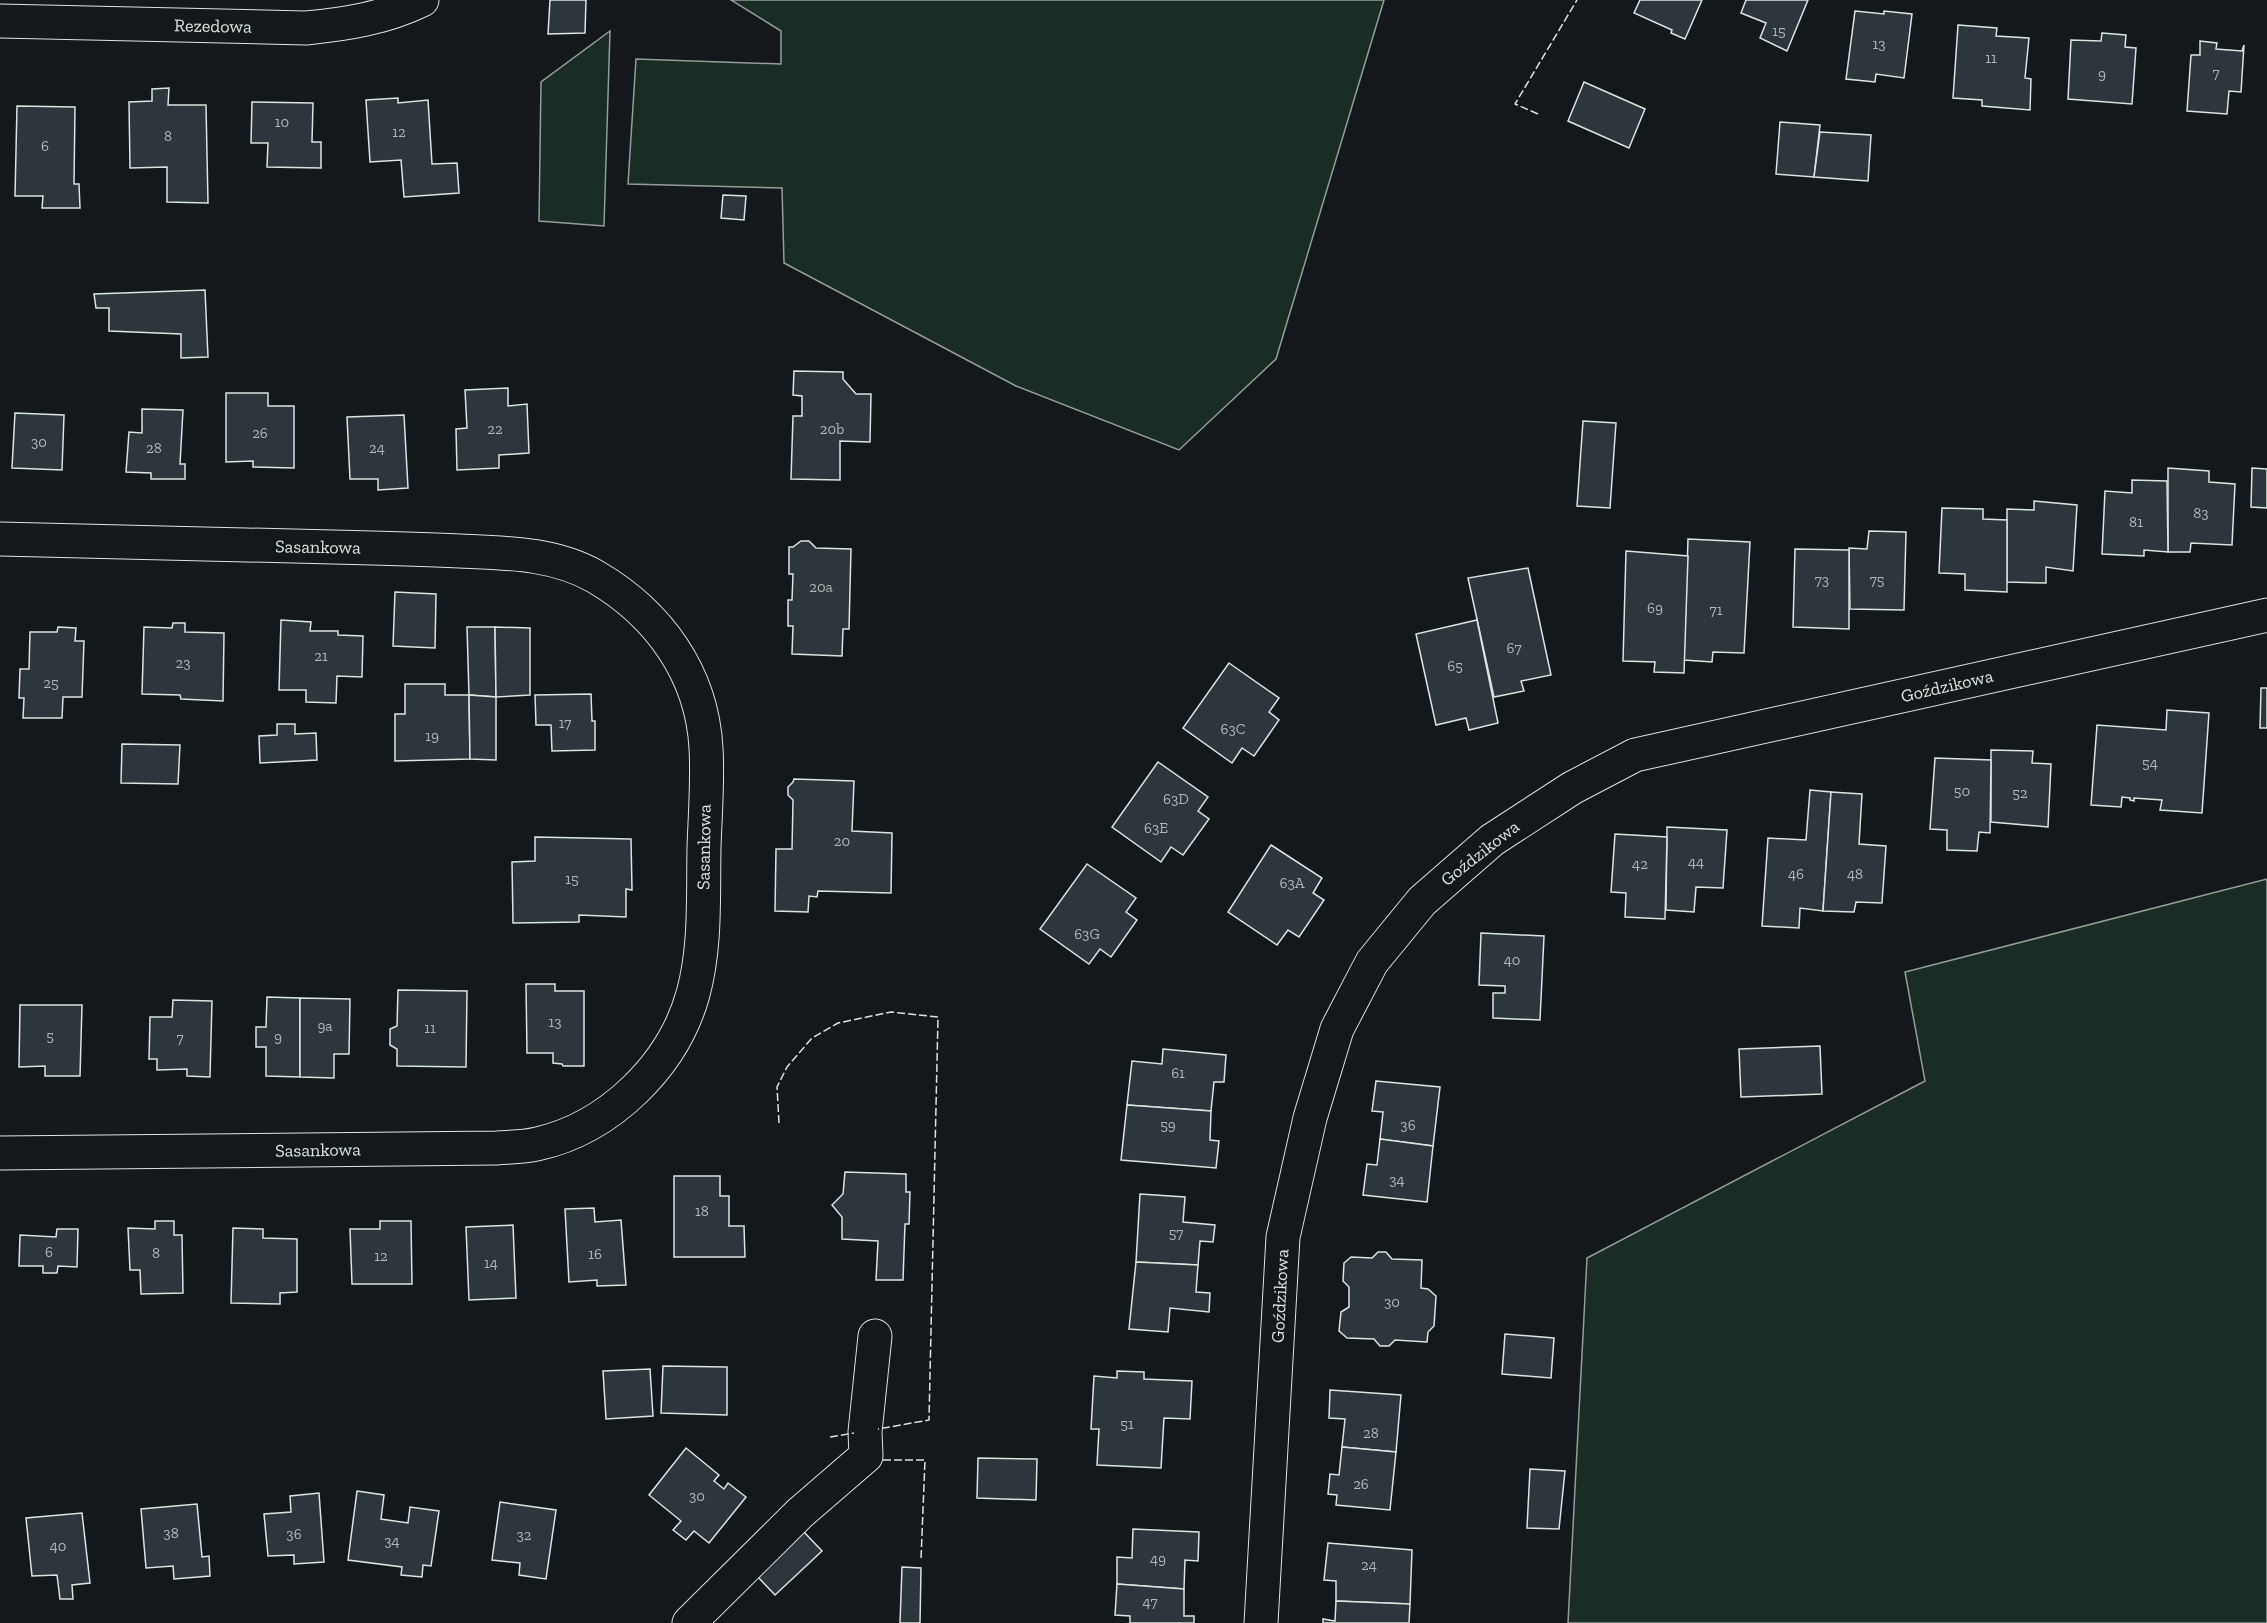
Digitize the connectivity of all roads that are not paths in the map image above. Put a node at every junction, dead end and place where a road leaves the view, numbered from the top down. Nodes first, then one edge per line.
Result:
1 (422, 0) edge
2 (0, 21) edge
3 (0, 539) edge
4 (2267, 615) edge
5 (0, 1153) edge
6 (874, 1336) dead end
7 (689, 1623) edge
8 (1261, 1623) edge

1 - 2 street, Rezedowa
3 - 5 street, Sasankowa
4 - 8 street, Goździkowa
6 - 7 street

